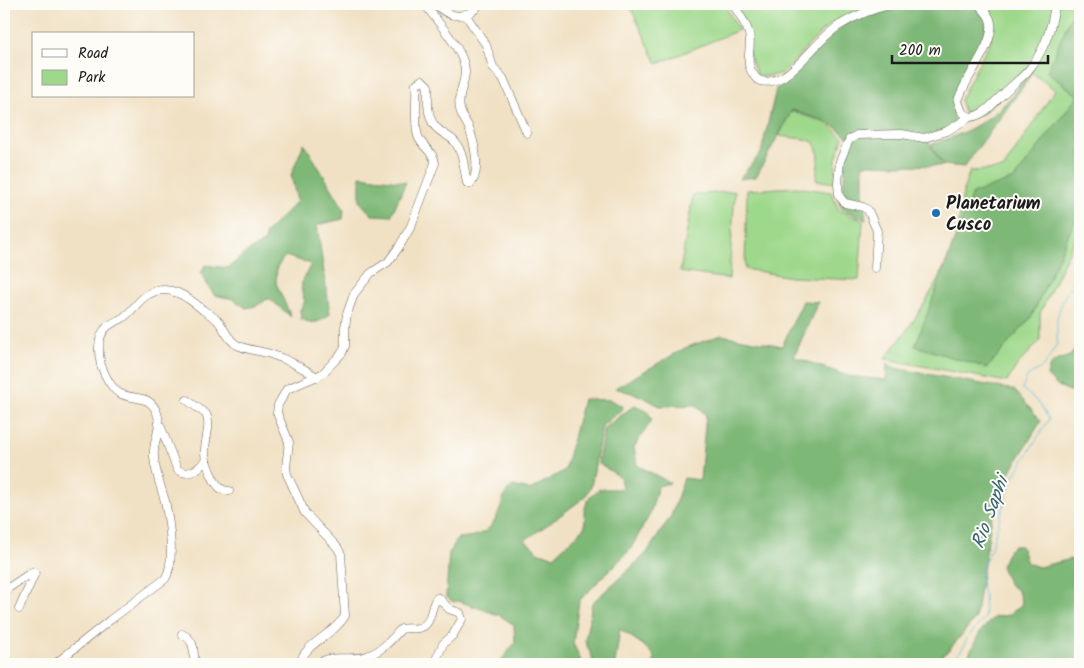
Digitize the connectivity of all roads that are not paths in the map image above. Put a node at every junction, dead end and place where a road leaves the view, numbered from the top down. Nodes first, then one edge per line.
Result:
1 (425, 4) edge
2 (436, 4) edge
3 (480, 4) edge
4 (733, 4) edge
5 (894, 4) edge
6 (978, 4) edge
7 (1055, 4) edge
8 (465, 14) junction
9 (970, 117) junction
10 (527, 133) dead end
11 (875, 268) dead end
12 (317, 377) junction
13 (187, 400) dead end
14 (160, 425) junction
15 (206, 460) junction
16 (229, 491) dead end
17 (4, 591) edge
18 (19, 609) dead end
19 (182, 634) dead end
20 (55, 664) edge
21 (194, 664) edge
22 (300, 664) edge
23 (317, 664) edge
24 (434, 664) edge

1 - 12 street
2 - 8 street
3 - 8 street
4 - 5 street
6 - 9 street
7 - 9 street
8 - 10 street
9 - 11 street
12 - 14 street
12 - 22 street
13 - 15 street
14 - 15 street
14 - 20 street
15 - 16 street
17 - 18 street
19 - 21 street
23 - 24 street

